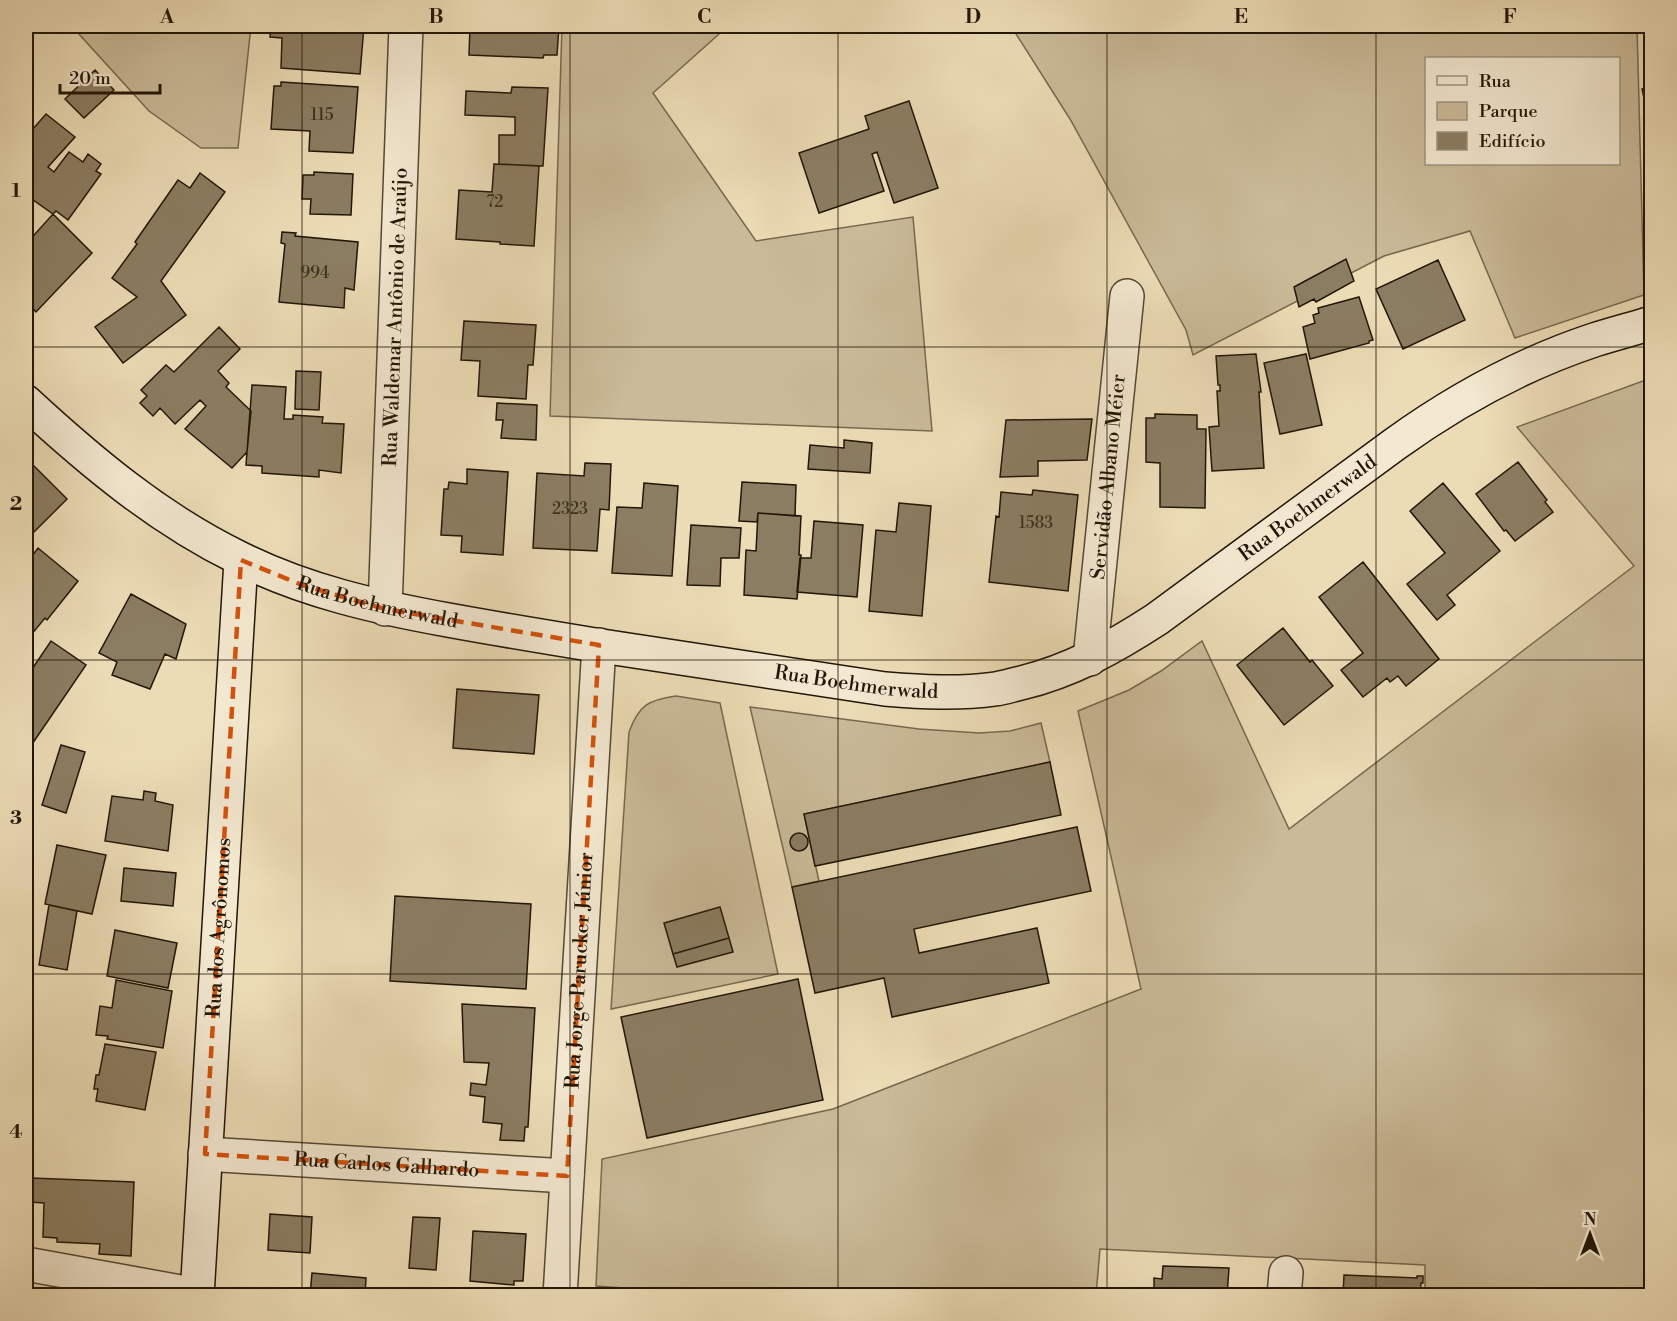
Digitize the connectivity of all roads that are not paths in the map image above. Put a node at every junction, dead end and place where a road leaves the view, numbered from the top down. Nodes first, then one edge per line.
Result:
1 (406, 26) edge
2 (1127, 296) dead end
3 (1652, 323) edge
4 (26, 402) edge
5 (241, 560) junction
6 (385, 609) junction
7 (599, 645) junction
8 (1090, 659) junction
9 (205, 1154) junction
10 (567, 1176) junction
11 (26, 1264) edge
12 (197, 1295) edge
13 (560, 1296) edge

1 - 6 street, Rua Waldemar Antônio de Araújo
2 - 8 street, Servidão Albano Méier
3 - 8 street, Rua Boehmerwald
4 - 5 street, Rua Boehmerwald
5 - 6 street, Rua Boehmerwald
5 - 9 street, Rua dos Agrônomos
6 - 7 street, Rua Boehmerwald
7 - 8 street, Rua Boehmerwald
7 - 10 street, Rua Jorge Parucker Júnior
9 - 10 street, Rua Carlos Galhardo
9 - 12 street, Rua dos Agrônomos
10 - 13 street, Rua Jorge Parucker Júnior
11 - 12 street

